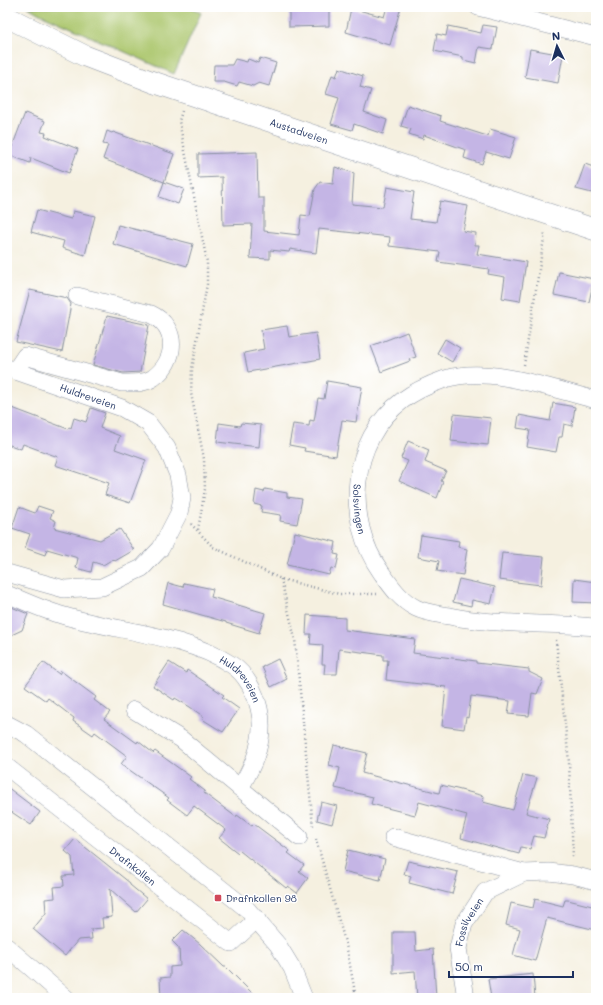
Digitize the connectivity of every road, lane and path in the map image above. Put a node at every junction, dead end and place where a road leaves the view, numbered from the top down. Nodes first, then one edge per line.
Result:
1 (478, 7) edge
2 (7, 17) edge
3 (596, 37) edge
4 (183, 108) dead end
5 (554, 215) junction
6 (596, 230) edge
7 (76, 296) dead end
8 (11, 369) edge
9 (522, 382) junction
10 (596, 400) edge
11 (7, 573) edge
12 (281, 579) junction
13 (7, 594) edge
14 (397, 594) junction
15 (554, 625) junction
16 (596, 627) edge
17 (134, 710) dead end
18 (7, 724) edge
19 (7, 767) edge
20 (240, 788) junction
21 (300, 837) dead end
22 (393, 837) dead end
23 (524, 873) junction
24 (573, 875) junction
25 (596, 881) edge
26 (257, 919) junction
27 (7, 947) edge
28 (66, 998) edge
29 (304, 998) edge
30 (356, 998) edge
31 (466, 998) edge

1 - 3 street
2 - 5 main road, Austadveien
4 - 12 path
5 - 6 main road, Austadveien
5 - 9 path
7 - 8 street
8 - 11 street, Huldreveien
9 - 10 street, Solsvingen
9 - 14 street, Solsvingen
12 - 14 path
12 - 30 path
13 - 20 street, Huldreveien
14 - 15 street, Solsvingen
15 - 16 street, Solsvingen
15 - 24 path
17 - 20 street
18 - 26 street
19 - 26 street, Drafnkollen
20 - 21 street
22 - 23 street, Fossilveien
23 - 24 street, Fossilveien
23 - 31 street, Fossilveien
24 - 25 street, Fossilveien
26 - 29 street
27 - 28 street

